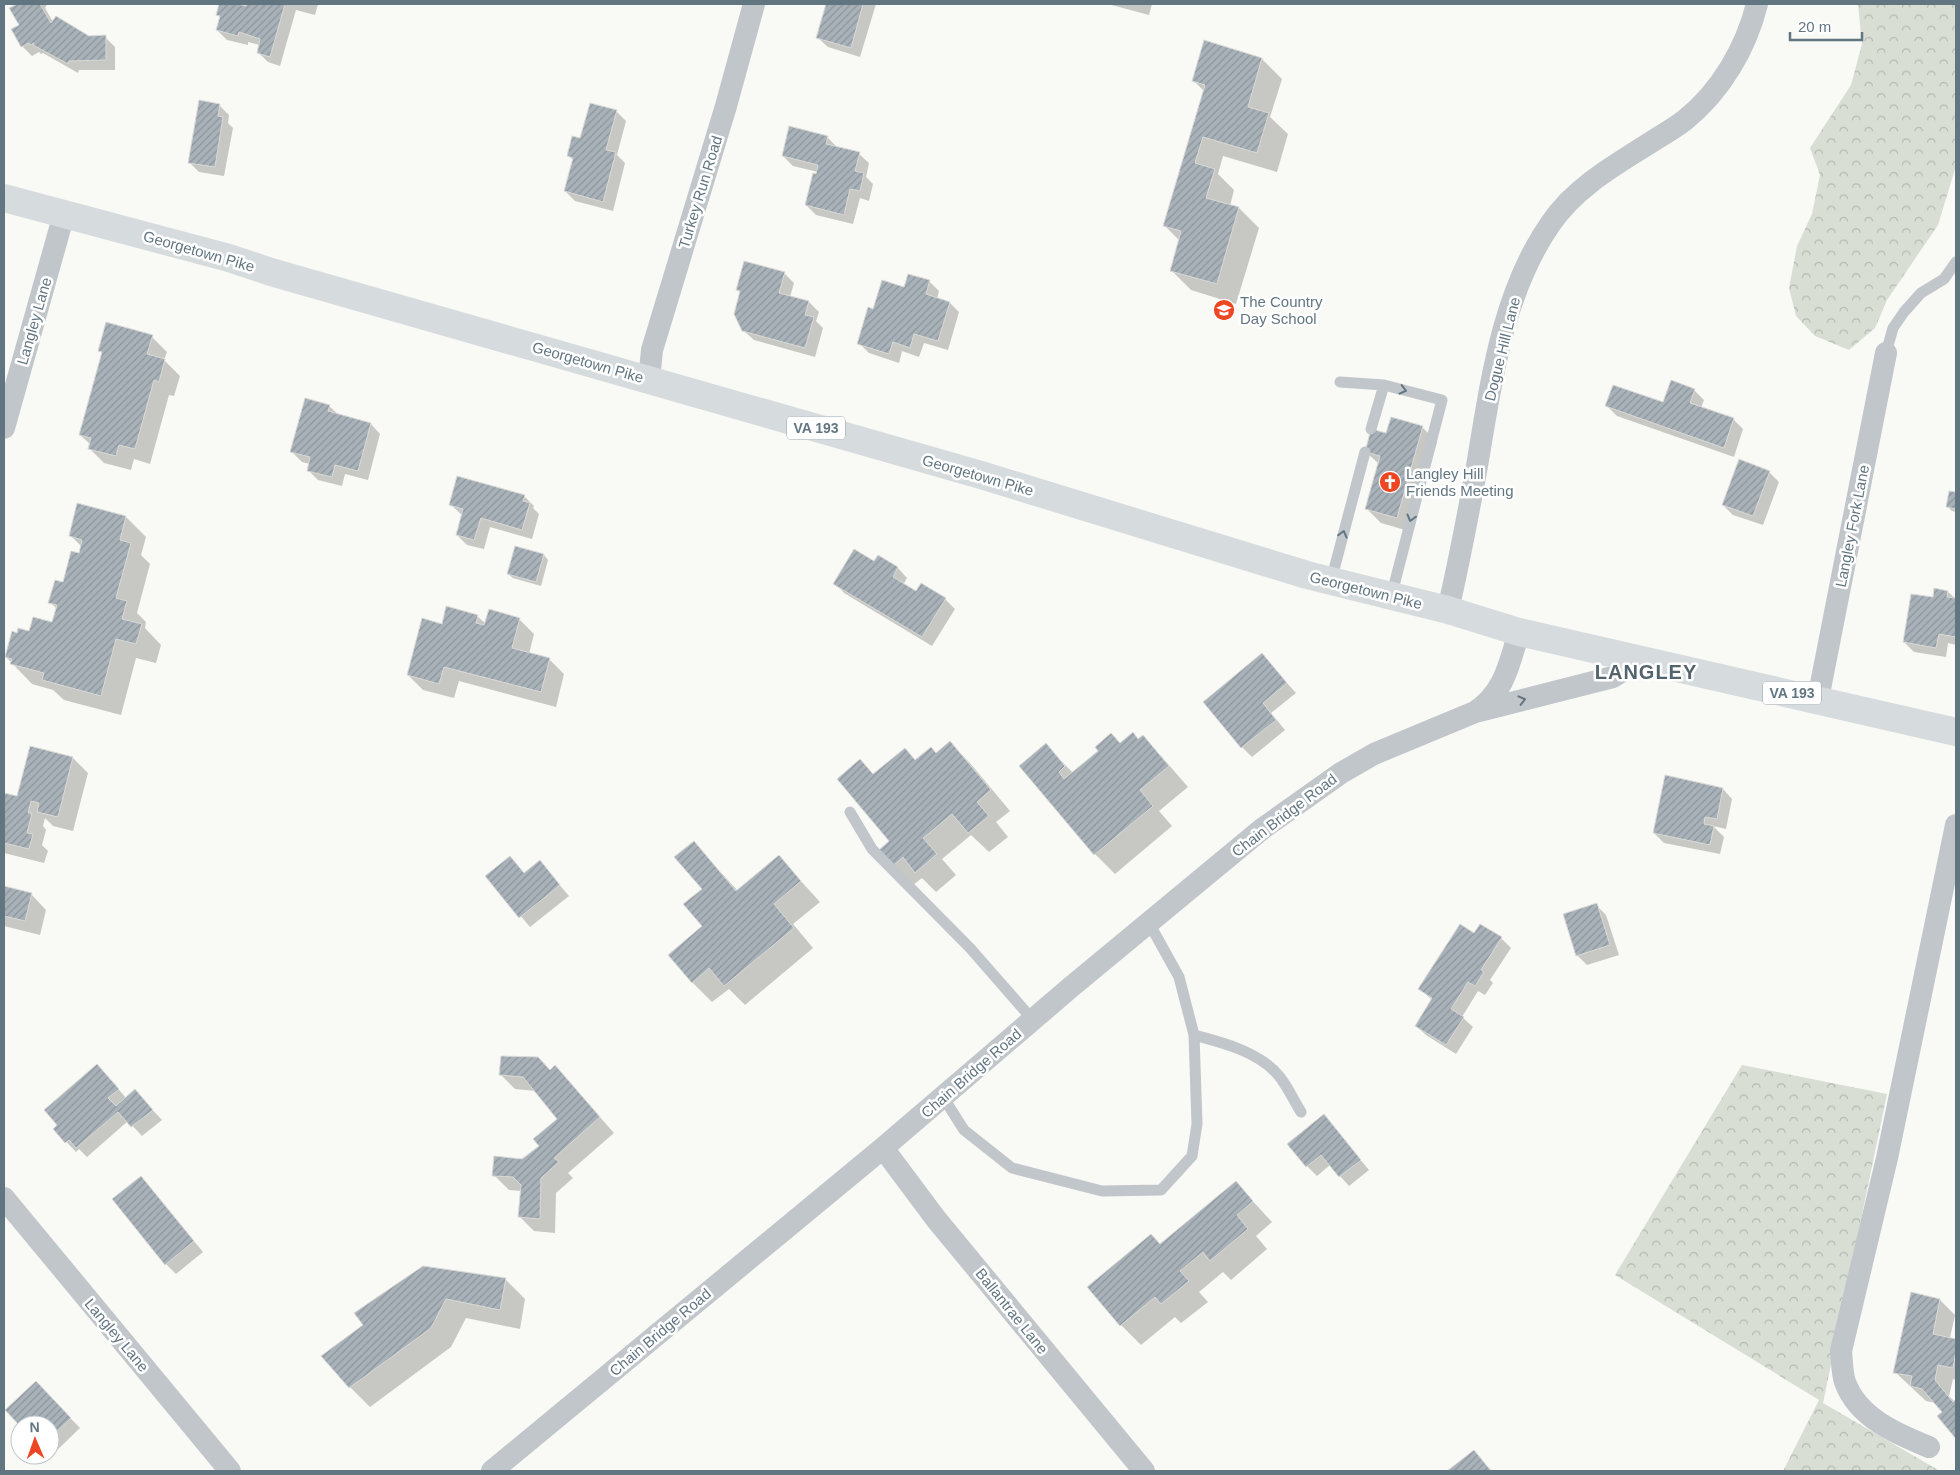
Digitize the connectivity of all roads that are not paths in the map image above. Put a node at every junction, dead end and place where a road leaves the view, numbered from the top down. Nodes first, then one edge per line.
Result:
1 (754, 4) edge
2 (1758, 4) edge
3 (4, 198) edge
4 (64, 214) junction
5 (1956, 262) edge
6 (1886, 353) joint
7 (649, 380) junction
8 (1340, 382) dead end
9 (1384, 385) junction
10 (4, 428) edge
11 (1372, 429) dead end
12 (1365, 452) dead end
13 (1330, 581) junction
14 (1391, 597) junction
15 (1448, 610) junction
16 (1519, 632) junction
17 (1628, 656) junction
18 (1818, 699) junction
19 (1475, 712) junction
20 (1956, 732) edge
21 (850, 812) dead end
22 (1956, 825) edge
23 (1149, 922) junction
24 (1033, 1020) junction
25 (1194, 1035) junction
26 (943, 1097) junction
27 (1301, 1112) dead end
28 (883, 1148) junction
29 (4, 1198) edge
30 (1929, 1446) dead end
31 (230, 1471) edge
32 (492, 1471) edge
33 (1144, 1471) edge

1 - 7 street, Turkey Run Road
2 - 15 street, Dogue Hill Lane
3 - 4 main road, Georgetown Pike / VA 193
4 - 7 main road, Georgetown Pike / VA 193
4 - 10 street, Langley Lane
5 - 6 lane
6 - 18 street, Langley Fork Lane
7 - 13 main road, Georgetown Pike / VA 193
8 - 9 lane
9 - 11 lane
9 -> 14 lane
13 -> 12 lane
13 - 14 main road, Georgetown Pike / VA 193
14 - 15 main road, Georgetown Pike / VA 193
15 - 16 main road, Georgetown Pike / VA 193
16 - 17 main road, Georgetown Pike / VA 193
16 - 19 street, Chain Bridge Road
17 - 18 main road, Georgetown Pike / VA 193
19 -> 17 street, Chain Bridge Road
18 - 20 main road, Georgetown Pike / VA 193
19 - 23 street, Chain Bridge Road
21 - 24 lane
22 - 30 street
23 - 24 street, Chain Bridge Road
23 - 25 lane
24 - 26 street, Chain Bridge Road
25 - 26 lane
25 - 27 lane
26 - 28 street, Chain Bridge Road
28 - 32 street, Chain Bridge Road
28 - 33 street, Ballantrae Lane
29 - 31 street, Langley Lane

